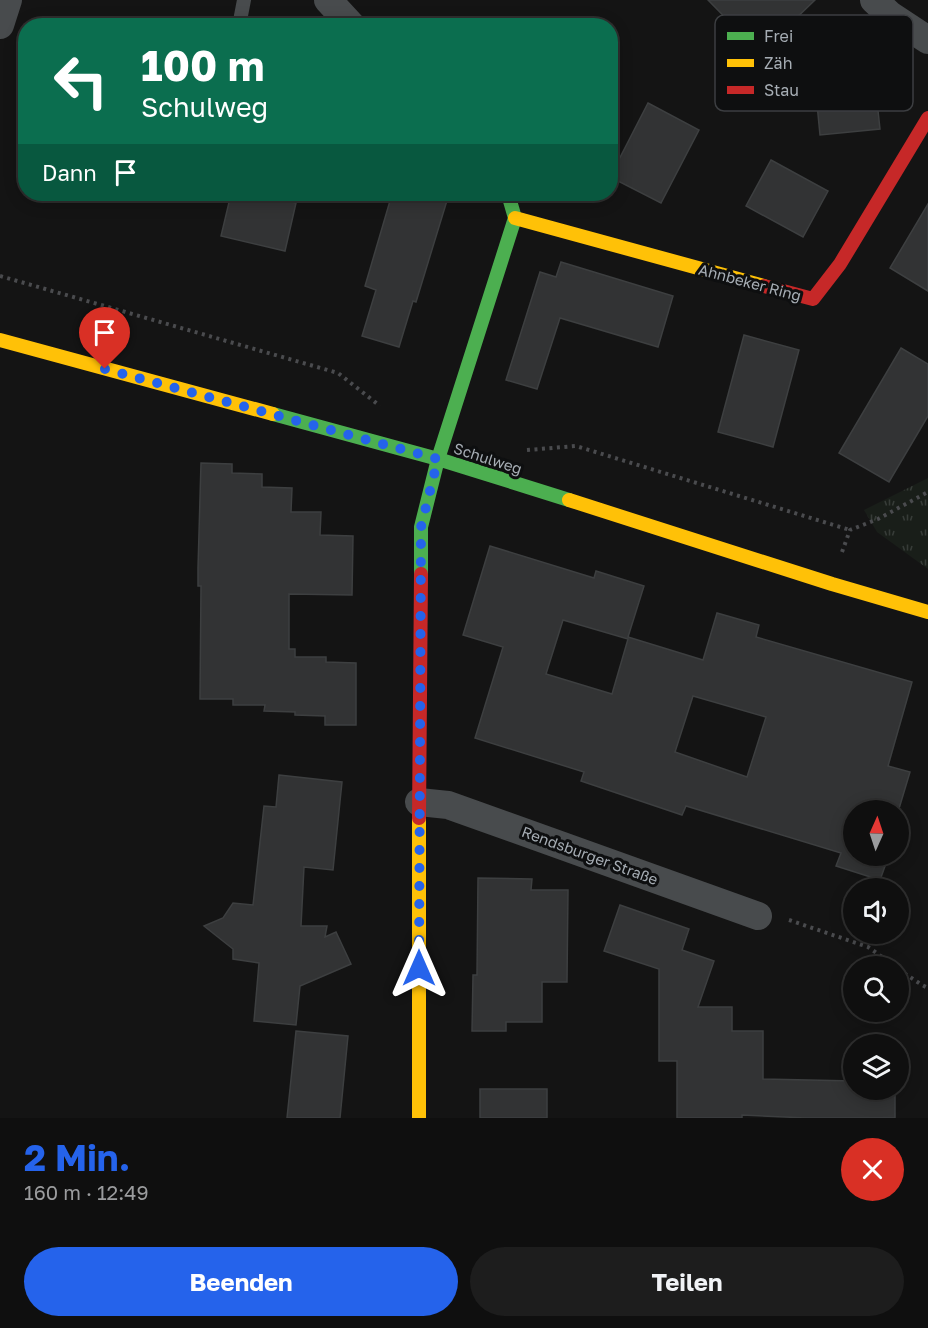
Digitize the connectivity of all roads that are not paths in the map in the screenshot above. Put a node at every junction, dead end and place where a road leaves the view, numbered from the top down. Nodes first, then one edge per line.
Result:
1 (8, 0) edge
2 (244, 0) edge
3 (328, 0) edge
4 (874, 0) edge
5 (890, 15) edge
6 (241, 18) edge
7 (345, 18) edge
8 (0, 25) edge
9 (913, 30) edge
10 (928, 40) edge
11 (928, 118) edge
12 (510, 201) edge
13 (515, 218) junction
14 (0, 340) edge
15 (438, 459) junction
16 (928, 612) edge
17 (419, 802) junction
18 (758, 916) road end
19 (419, 1118) edge

1 - 8 street
2 - 6 lane
3 - 7 street
4 - 5 street
9 - 10 street
11 - 13 street, Ahnbeker Ring
12 - 13 street
13 - 15 street
14 - 15 street, Schulweg
15 - 16 street, Schulweg
15 - 17 street
17 - 18 street, Rendsburger Straße
17 - 19 street

